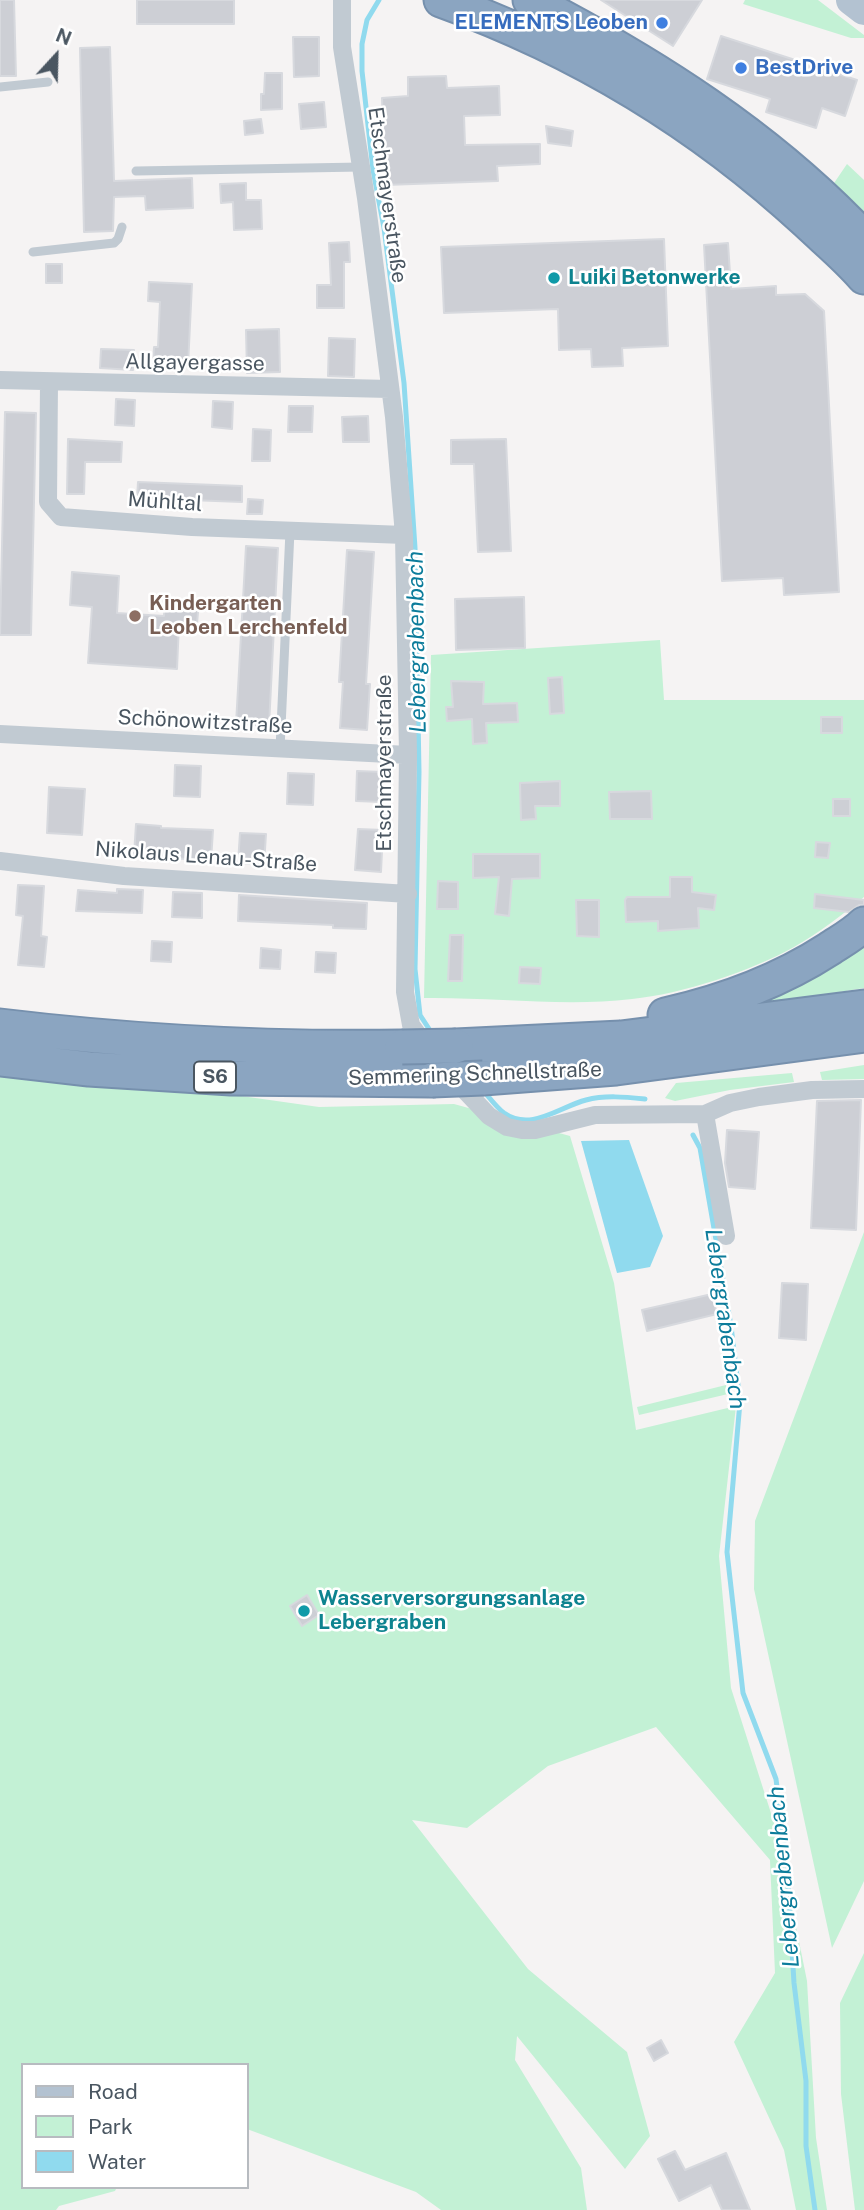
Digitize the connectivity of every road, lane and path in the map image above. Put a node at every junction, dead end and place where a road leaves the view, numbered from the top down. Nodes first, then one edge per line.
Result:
1 (342, 0) edge
2 (441, 0) edge
3 (530, 0) edge
4 (851, 0) edge
5 (864, 10) edge
6 (48, 82) dead end
7 (0, 87) edge
8 (361, 167) junction
9 (136, 171) dead end
10 (122, 227) dead end
11 (864, 238) edge
12 (33, 251) dead end
13 (864, 277) edge
14 (0, 380) edge
15 (49, 383) junction
16 (390, 389) junction
17 (290, 531) junction
18 (404, 535) junction
19 (0, 734) edge
20 (280, 749) junction
21 (408, 755) junction
22 (0, 861) edge
23 (408, 894) junction
24 (864, 924) edge
25 (864, 1007) edge
26 (0, 1026) edge
27 (864, 1035) edge
28 (621, 1038) junction
29 (0, 1059) edge
30 (864, 1088) edge
31 (705, 1114) junction
32 (726, 1236) dead end

1 - 8 street, Etschmayerstraße
2 - 13 highway
3 - 11 highway
4 - 5 main road
6 - 7 lane
8 - 9 lane
8 - 16 street, Etschmayerstraße
10 - 12 lane
14 - 15 street, Allgayergasse
15 - 16 street, Allgayergasse
15 - 17 street, Mühltal
16 - 18 street, Etschmayerstraße
17 - 18 street, Mühltal
17 - 20 lane
18 - 21 street, Etschmayerstraße
19 - 20 street, Schönowitzstraße
20 - 21 street, Schönowitzstraße
21 - 23 street, Etschmayerstraße
22 - 23 street, Nikolaus Lenau-Straße
23 - 31 street, Etschmayerstraße
24 - 28 highway
25 - 28 highway, Semmering Schnellstraße / S6
26 - 28 highway, Semmering Schnellstraße / S6, bridge
27 - 29 highway, Semmering Schnellstraße / S6, bridge
30 - 31 street, Etschmayerstraße
31 - 32 street

